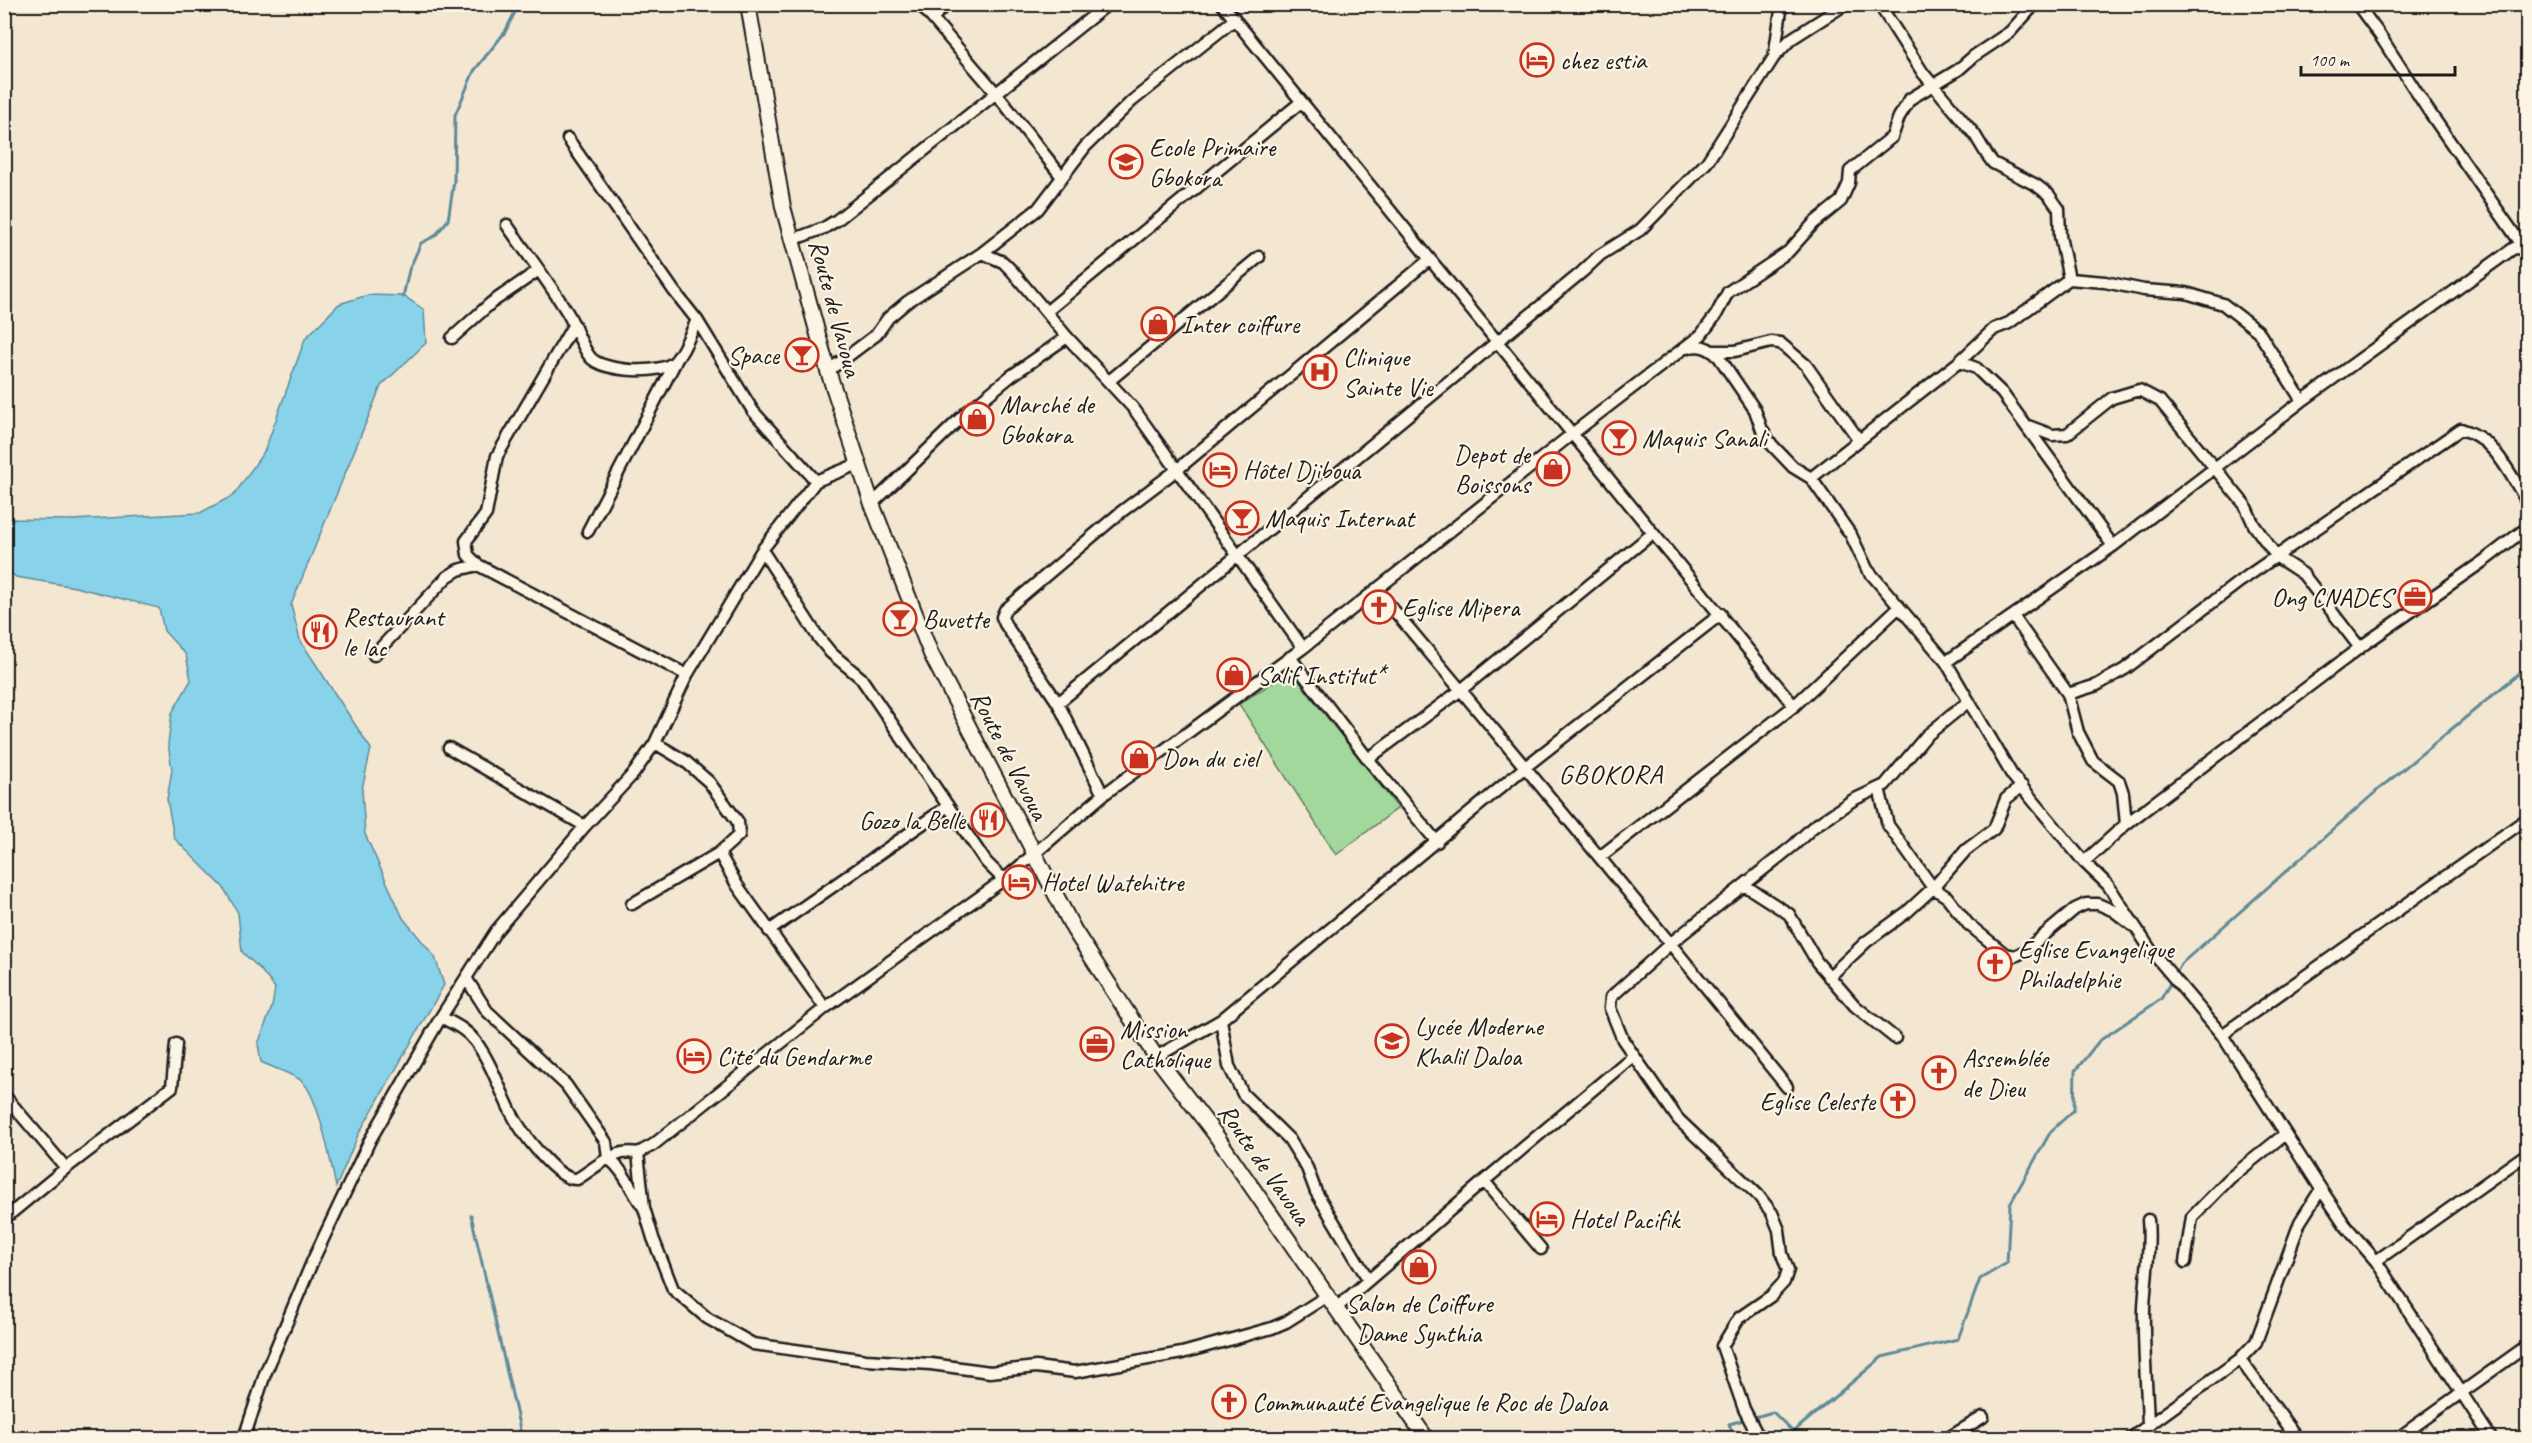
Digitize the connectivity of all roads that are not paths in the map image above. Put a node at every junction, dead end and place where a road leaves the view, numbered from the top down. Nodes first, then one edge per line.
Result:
1 (748, 4) edge
2 (920, 4) edge
3 (947, 4) edge
4 (1108, 4) edge
5 (1222, 4) edge
6 (1782, 4) edge
7 (1846, 4) edge
8 (1879, 4) edge
9 (2035, 4) edge
10 (2356, 4) edge
11 (932, 18) junction
12 (1235, 19) junction
13 (1774, 57) junction
14 (1932, 85) junction
15 (996, 93) junction
16 (1301, 102) junction
17 (568, 139) dead end
18 (1062, 177) junction
19 (507, 225) dead end
20 (792, 240) junction
21 (2526, 248) edge
22 (982, 253) junction
23 (1259, 257) dead end
24 (1430, 259) junction
25 (539, 270) junction
26 (2069, 279) junction
27 (1046, 312) junction
28 (697, 320) junction
29 (574, 324) junction
30 (452, 338) dead end
31 (1067, 338) junction
32 (1498, 341) junction
33 (1680, 351) junction
34 (1713, 351) junction
35 (676, 361) junction
36 (1959, 362) junction
37 (828, 371) junction
38 (1109, 381) junction
39 (2302, 401) junction
40 (2028, 426) junction
41 (1572, 434) junction
42 (1859, 440) junction
43 (858, 464) junction
44 (2214, 466) junction
45 (1178, 469) junction
46 (1811, 478) junction
47 (816, 481) junction
48 (2528, 503) edge
49 (872, 504) junction
50 (2528, 527) edge
51 (588, 531) dead end
52 (1653, 533) junction
53 (2113, 546) junction
54 (762, 550) junction
55 (1238, 555) junction
56 (2277, 557) junction
57 (478, 565) junction
58 (1376, 589) junction
59 (1899, 607) junction
60 (1721, 614) junction
61 (2013, 616) junction
62 (1303, 648) junction
63 (2360, 648) junction
64 (374, 655) dead end
65 (1290, 657) junction
66 (1946, 662) junction
67 (687, 675) junction
68 (1461, 690) junction
69 (2068, 694) junction
70 (1969, 701) junction
71 (1058, 703) junction
72 (1794, 706) junction
73 (655, 743) junction
74 (449, 748) dead end
75 (1368, 759) junction
76 (1524, 768) junction
77 (2022, 786) junction
78 (1879, 788) junction
79 (1103, 795) junction
80 (948, 806) junction
81 (2528, 818) edge
82 (2126, 824) junction
83 (585, 826) junction
84 (1437, 842) junction
85 (719, 853) junction
86 (1033, 853) junction
87 (1601, 856) junction
88 (2084, 862) junction
89 (1006, 878) junction
90 (1744, 885) junction
91 (1933, 888) junction
92 (632, 904) dead end
93 (769, 931) junction
94 (2141, 935) junction
95 (1671, 943) junction
96 (1829, 976) junction
97 (466, 978) junction
98 (825, 1008) junction
99 (441, 1017) junction
100 (1221, 1020) junction
101 (2222, 1035) junction
102 (1895, 1038) dead end
103 (176, 1044) dead end
104 (1633, 1056) junction
105 (1156, 1057) junction
106 (1787, 1087) dead end
107 (4, 1095) edge
108 (2285, 1134) junction
109 (638, 1153) junction
110 (2528, 1153) edge
111 (608, 1158) junction
112 (66, 1168) junction
113 (1484, 1181) junction
114 (2321, 1189) junction
115 (644, 1208) junction
116 (4, 1220) edge
117 (2148, 1220) dead end
118 (1541, 1249) dead end
119 (2376, 1261) junction
120 (2185, 1262) dead end
121 (1368, 1279) junction
122 (1328, 1296) junction
123 (1335, 1309) junction
124 (2528, 1345) edge
125 (2240, 1359) junction
126 (2461, 1394) junction
127 (1983, 1417) dead end
128 (2148, 1426) junction
129 (244, 1438) edge
130 (1426, 1438) edge
131 (1759, 1438) edge
132 (1948, 1438) edge
133 (2131, 1438) edge
134 (2297, 1438) edge
135 (2398, 1438) edge
136 (2491, 1438) edge

1 - 20 main road, Route de Vavoua
2 - 11 street
3 - 11 street
4 - 15 street
5 - 12 street
6 - 13 street
7 - 13 street
8 - 14 street
9 - 14 street
10 - 21 street
11 - 15 street
12 - 16 street
12 - 18 street
13 - 32 street
14 - 26 street
14 - 33 street
15 - 18 street
15 - 20 street
16 - 24 street
16 - 27 street
17 - 28 street
18 - 22 street
19 - 25 street
20 - 37 main road, Route de Vavoua
21 - 39 street
22 - 27 street
22 - 37 street
23 - 38 street
24 - 32 street
24 - 45 street
25 - 29 street
25 - 30 street
26 - 36 street
26 - 39 street
27 - 31 street
28 - 35 street
28 - 47 street
29 - 35 street
29 - 57 street
31 - 38 street
31 - 49 street
32 - 41 street
32 - 55 street
33 - 34 street
33 - 41 street
34 - 42 street
34 - 46 street
35 - 51 street
36 - 40 street
36 - 42 street
37 - 43 main road, Route de Vavoua
38 - 45 street
39 - 44 street
40 - 44 street
40 - 53 street
41 - 52 street
41 - 58 street
42 - 46 street
43 - 47 street
43 - 49 main road, Route de Vavoua
44 - 53 street
44 - 56 street
45 - 55 street
45 - 71 street
46 - 59 street
47 - 54 street
48 - 56 street
49 - 86 main road, Route de Vavoua
50 - 63 street
52 - 60 street
52 - 68 street
53 - 61 street
54 - 67 street
54 - 80 street
55 - 62 street
55 - 71 street
56 - 63 street
56 - 69 street
57 - 64 street
57 - 67 street
58 - 62 street
58 - 68 street
59 - 66 street
59 - 72 street
60 - 72 street
60 - 76 street
61 - 66 street
61 - 69 street
62 - 65 street
63 - 82 street
65 - 75 street
65 - 79 street
66 - 70 street
67 - 73 street
68 - 75 street
68 - 76 street
69 - 82 street
70 - 77 street
70 - 78 street
71 - 79 street
72 - 87 street
73 - 83 street
73 - 85 street
74 - 83 street
75 - 84 street
76 - 84 street
76 - 87 street
77 - 88 street
77 - 91 street
78 - 90 street
78 - 91 street
79 - 86 street
80 - 89 street
80 - 93 street
81 - 101 street
82 - 88 street
83 - 97 street
84 - 100 street
85 - 92 street
85 - 93 street
86 - 89 street
86 - 105 main road, Route de Vavoua
87 - 95 street
88 - 94 street
89 - 98 street
90 - 95 street
90 - 96 street
91 - 94 street
91 - 96 street
93 - 98 street
94 - 101 street
95 - 104 street
95 - 106 street
96 - 102 street
97 - 99 street
97 - 111 street
98 - 109 street
99 - 111 street
99 - 129 street
100 - 105 street
100 - 121 street
101 - 108 street
103 - 112 street
104 - 113 street
104 - 131 street
105 - 122 main road, Route de Vavoua
107 - 112 street
108 - 114 street
108 - 120 street
109 - 111 street
109 - 115 street
110 - 119 street
111 - 115 street
112 - 116 street
113 - 118 street
113 - 121 street
114 - 119 street
114 - 125 street
115 - 122 street
117 - 128 street
119 - 126 street
121 - 123 street
122 - 123 main road, Route de Vavoua
123 - 130 main road, Route de Vavoua
124 - 126 street
125 - 128 street
125 - 134 street
126 - 135 street
126 - 136 street
127 - 132 street
128 - 133 street

